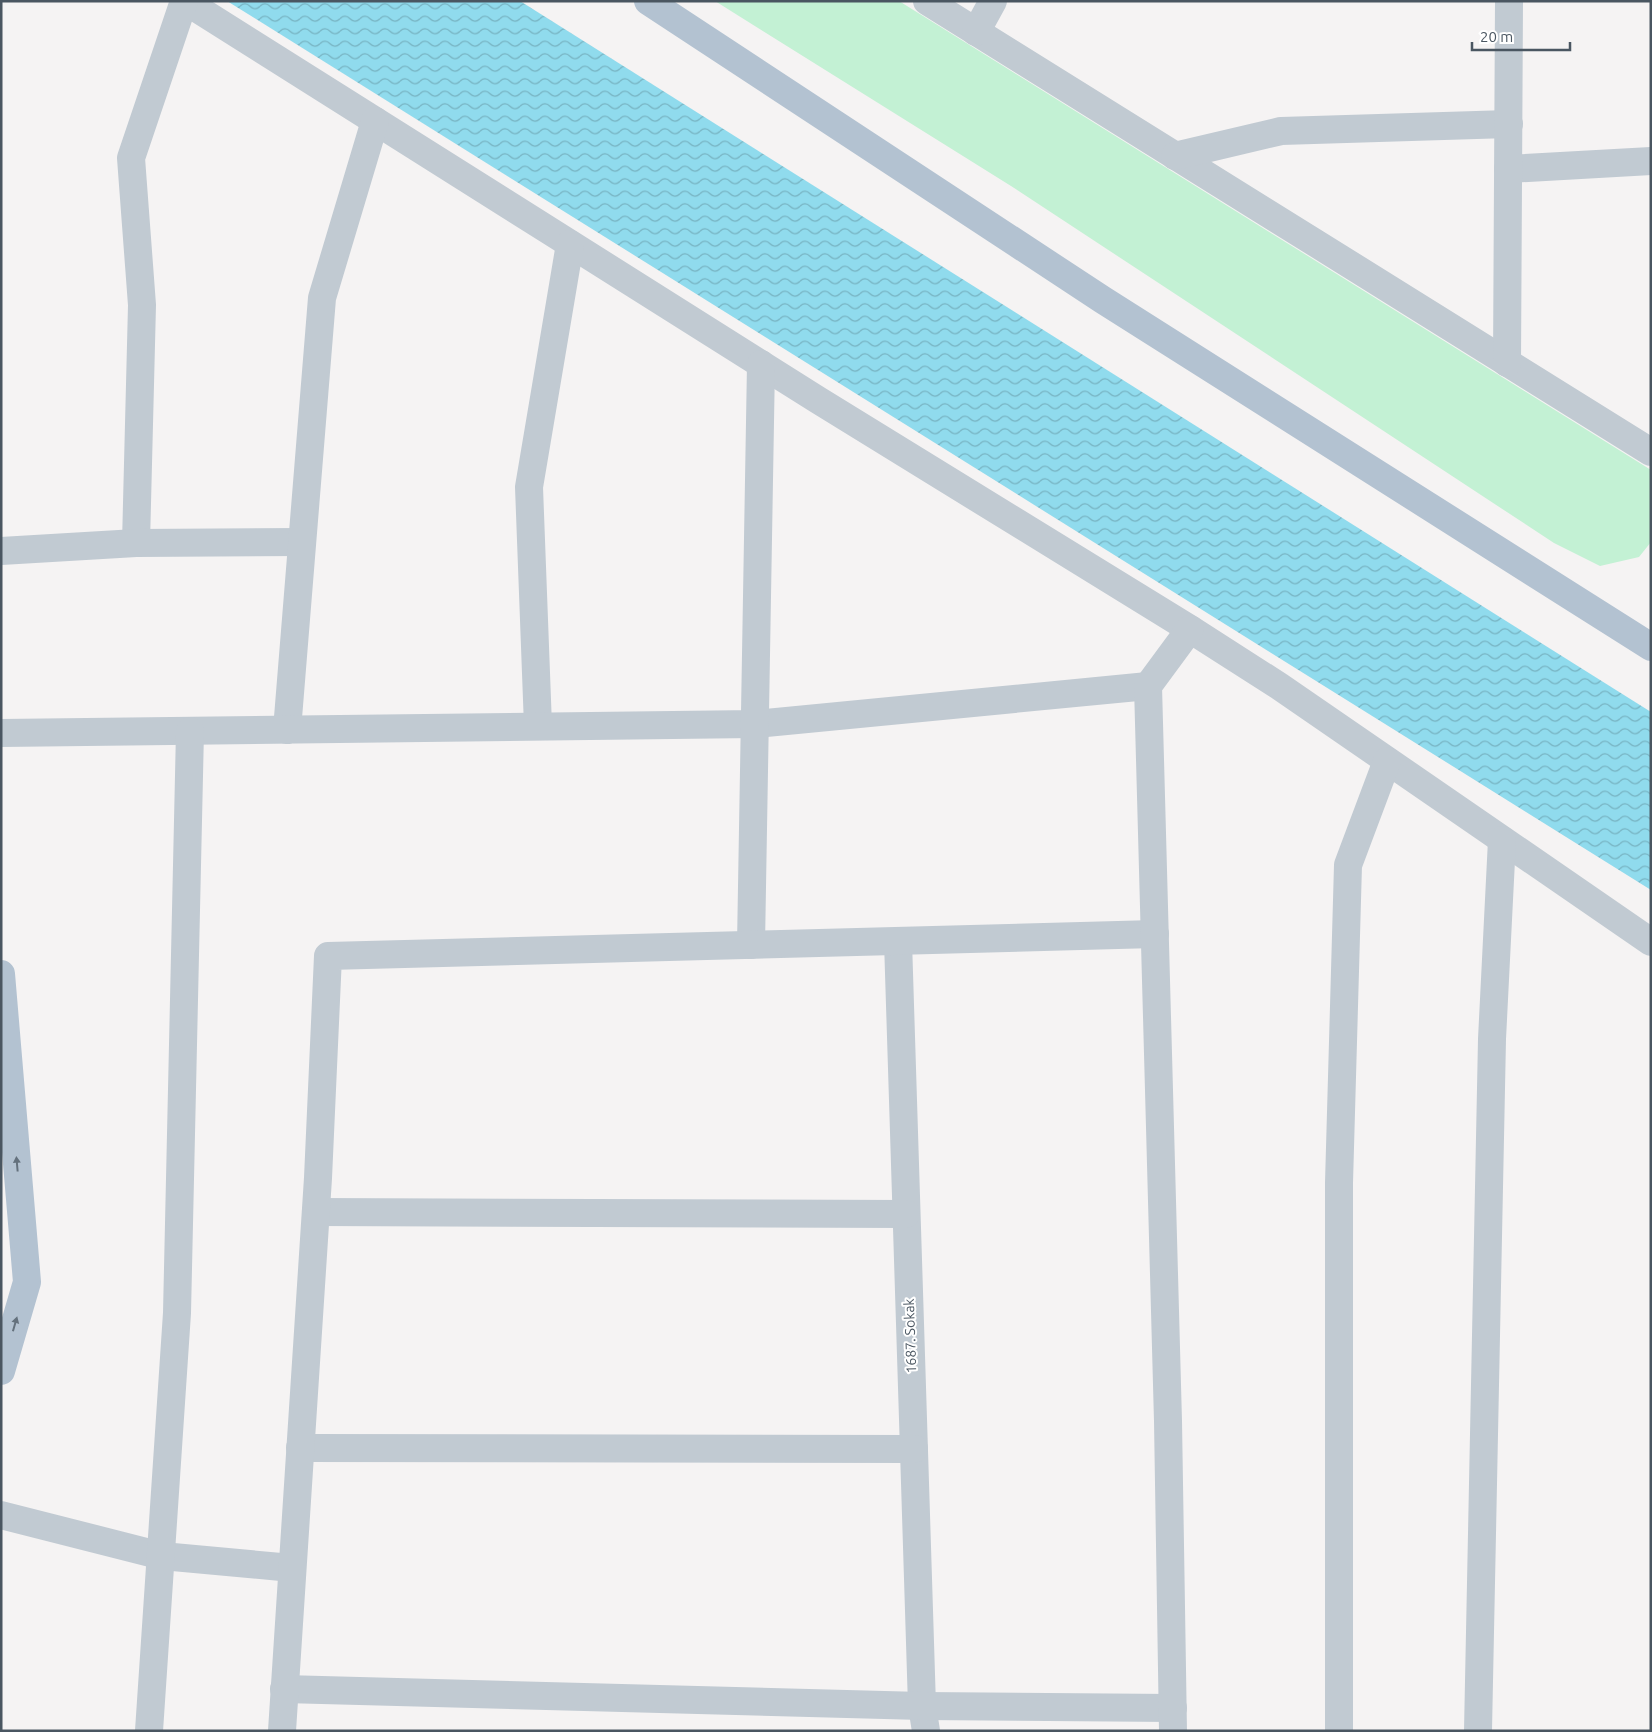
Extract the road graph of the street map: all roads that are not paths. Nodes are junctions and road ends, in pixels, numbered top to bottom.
1 (184, 1) edge
2 (648, 1) edge
3 (927, 1) edge
4 (993, 1) edge
5 (1509, 1) edge
6 (976, 32) junction
7 (375, 121) junction
8 (1508, 124) junction
9 (1175, 156) junction
10 (1651, 161) edge
11 (1508, 169) junction
12 (570, 244) junction
13 (1507, 362) junction
14 (762, 364) junction
15 (1651, 452) edge
16 (302, 542) junction
17 (136, 543) junction
18 (1, 551) edge
19 (1190, 629) junction
20 (1651, 647) edge
21 (1148, 686) junction
22 (755, 724) junction
23 (538, 726) junction
24 (287, 730) junction
25 (190, 731) junction
26 (1, 733) edge
27 (1388, 761) junction
28 (1502, 840) junction
29 (1154, 934) junction
30 (898, 940) junction
31 (1651, 942) edge
32 (751, 945) junction
33 (1, 974) edge
34 (316, 1212) junction
35 (906, 1214) junction
36 (1, 1371) edge
37 (300, 1448) junction
38 (914, 1449) junction
39 (1, 1515) edge
40 (162, 1556) junction
41 (292, 1568) junction
42 (284, 1689) junction
43 (924, 1718) edge
44 (1173, 1719) edge
45 (149, 1731) edge
46 (282, 1731) edge
47 (1339, 1731) edge
48 (1478, 1731) edge

1 - 7 street
1 - 17 street
2 - 20 main road
3 - 6 street
4 - 6 street
5 - 8 street
6 - 9 street
7 - 12 street
7 - 16 street
8 - 9 street
8 - 11 street
9 - 13 street
10 - 11 street
11 - 13 street
12 - 14 street
12 - 23 street
13 - 15 street
14 - 19 street
14 - 22 street
16 - 17 street
16 - 24 street
17 - 18 street
19 - 21 street
19 - 27 street
21 - 22 street
21 - 29 street
22 - 23 street
22 - 32 street
23 - 24 street
24 - 25 street
25 - 26 street
25 - 40 street
27 - 28 street
27 - 47 street
28 - 31 street
28 - 48 street
29 - 30 street
29 - 44 street
30 - 32 street
30 - 35 street, 1687. Sokak
32 - 34 street
36 -> 33 main road
34 - 35 street
34 - 37 street
35 - 38 street, 1687. Sokak
37 - 38 street
37 - 41 street
38 - 43 street, 1687. Sokak
39 - 40 street
40 - 41 street
40 - 45 street
41 - 42 street
42 - 43 street
42 - 46 street
43 - 44 street

